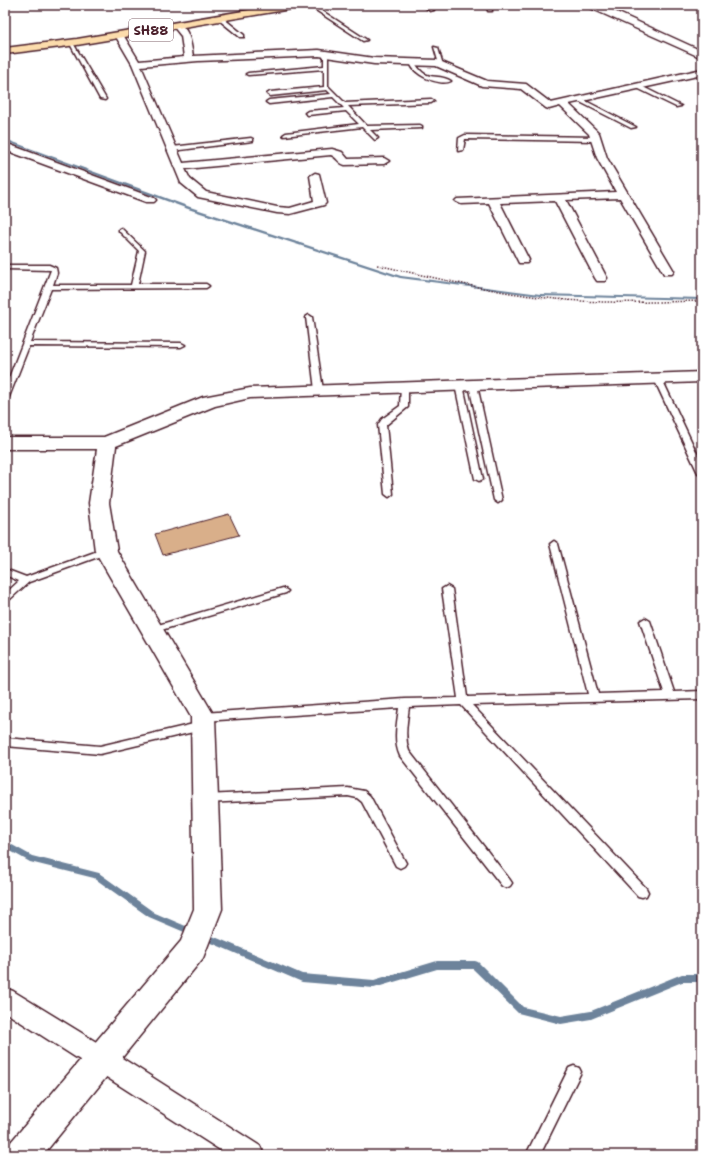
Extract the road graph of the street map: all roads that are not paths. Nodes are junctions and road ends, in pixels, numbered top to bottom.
1 (297, 5) edge
2 (310, 5) edge
3 (425, 5) edge
4 (618, 5) edge
5 (268, 7) edge
6 (596, 7) edge
7 (432, 10) dead end
8 (220, 19) junction
9 (177, 26) junction
10 (119, 35) junction
11 (242, 36) dead end
12 (364, 40) dead end
13 (71, 43) junction
14 (436, 48) dead end
15 (5, 51) edge
16 (326, 54) junction
17 (702, 55) edge
18 (189, 58) junction
19 (412, 62) junction
20 (136, 64) junction
21 (441, 64) junction
22 (326, 67) junction
23 (702, 72) edge
24 (248, 74) dead end
25 (449, 81) dead end
26 (639, 87) junction
27 (328, 88) junction
28 (270, 94) dead end
29 (335, 95) junction
30 (102, 99) dead end
31 (580, 100) junction
32 (431, 101) dead end
33 (269, 102) dead end
34 (563, 104) junction
35 (345, 106) junction
36 (678, 106) dead end
37 (306, 111) dead end
38 (365, 127) junction
39 (420, 127) dead end
40 (633, 127) dead end
41 (286, 135) dead end
42 (375, 138) dead end
43 (596, 139) junction
44 (251, 140) dead end
45 (5, 146) edge
46 (172, 149) junction
47 (460, 150) dead end
48 (384, 161) dead end
49 (179, 166) junction
50 (315, 176) dead end
51 (624, 195) junction
52 (559, 197) junction
53 (150, 200) dead end
54 (493, 200) junction
55 (461, 201) dead end
56 (121, 230) dead end
57 (523, 260) dead end
58 (5, 267) edge
59 (668, 270) dead end
60 (601, 278) dead end
61 (134, 286) junction
62 (206, 286) dead end
63 (49, 287) junction
64 (310, 317) dead end
65 (26, 344) junction
66 (182, 345) dead end
67 (702, 377) edge
68 (658, 379) junction
69 (466, 385) junction
70 (404, 387) junction
71 (319, 390) junction
72 (5, 397) edge
73 (5, 443) edge
74 (107, 443) junction
75 (702, 473) edge
76 (479, 479) dead end
77 (389, 494) dead end
78 (498, 500) dead end
79 (554, 544) dead end
80 (106, 551) junction
81 (5, 572) edge
82 (26, 580) junction
83 (447, 589) dead end
84 (283, 591) dead end
85 (5, 599) edge
86 (645, 621) dead end
87 (151, 630) junction
88 (702, 695) edge
89 (670, 696) junction
90 (594, 698) junction
91 (463, 701) junction
92 (405, 703) junction
93 (203, 721) junction
94 (5, 742) edge
95 (205, 799) junction
96 (400, 863) dead end
97 (506, 883) dead end
98 (642, 892) dead end
99 (5, 999) edge
100 (102, 1059) junction
101 (574, 1072) dead end
102 (22, 1155) edge
103 (251, 1155) edge
104 (533, 1155) edge

1 - 5 main road, SH88
2 - 12 lane
3 - 7 lane
4 - 6 lane
5 - 8 main road, SH88
6 - 17 street
8 - 9 main road, SH88
8 - 11 lane
9 - 10 main road, SH88
9 - 18 street
10 - 13 main road, SH88
10 - 20 street
13 - 15 main road, SH88
13 - 30 lane
14 - 21 lane
16 - 18 street
16 - 19 street
16 - 22 lane
18 - 20 street
19 - 21 street
19 - 25 lane
20 - 46 street
21 - 34 street
22 - 24 lane
22 - 27 lane
23 - 26 street
26 - 31 street
26 - 36 lane
27 - 28 lane
27 - 29 lane
29 - 33 lane
29 - 35 lane
31 - 34 street
31 - 40 lane
32 - 35 lane
34 - 43 street
35 - 37 lane
35 - 38 lane
38 - 39 lane
38 - 41 lane
38 - 42 lane
43 - 47 lane
43 - 51 street
44 - 46 lane
45 - 53 street
46 - 49 street
48 - 49 street
49 - 50 street
51 - 52 street
51 - 59 street
52 - 54 street
52 - 60 street
54 - 55 street
54 - 57 street
56 - 61 lane
58 - 63 lane
61 - 62 lane
61 - 63 lane
63 - 65 lane
64 - 71 lane
65 - 66 lane
65 - 72 lane
67 - 68 street
68 - 69 street
68 - 75 lane
69 - 70 street
69 - 76 lane
69 - 78 lane
70 - 71 street
70 - 77 lane
71 - 74 street
73 - 74 street
74 - 80 street
79 - 90 lane
80 - 82 lane
80 - 87 street
81 - 82 lane
82 - 85 lane
83 - 91 lane
84 - 87 lane
86 - 89 lane
87 - 93 street
88 - 89 lane
89 - 90 lane
90 - 91 lane
91 - 92 lane
91 - 98 lane
92 - 93 lane
92 - 97 lane
93 - 94 lane
93 - 95 street
95 - 96 lane
95 - 100 street
99 - 100 street
100 - 102 street
100 - 103 street
101 - 104 lane

